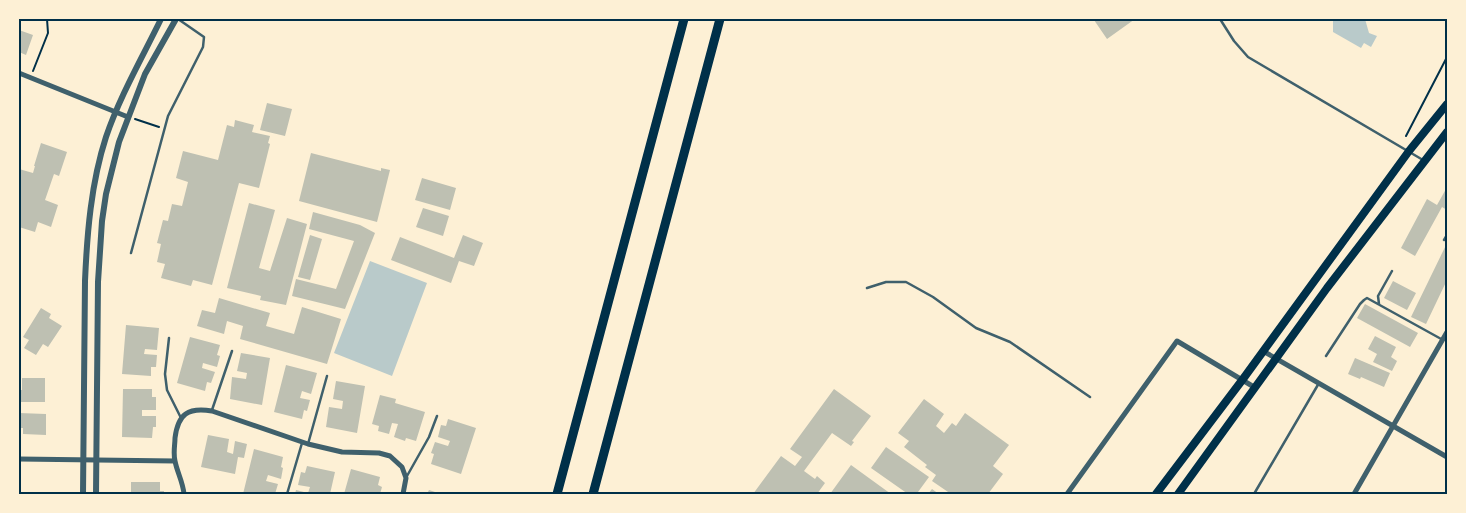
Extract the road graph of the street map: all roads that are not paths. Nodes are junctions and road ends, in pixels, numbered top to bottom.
1 (161, 19) edge
2 (177, 19) edge
3 (684, 19) edge
4 (720, 19) edge
5 (1220, 19) edge
6 (19, 73) edge
7 (1447, 104) edge
8 (116, 112) junction
9 (128, 117) junction
10 (1447, 132) edge
11 (1409, 151) junction
12 (1424, 161) junction
13 (1447, 235) edge
14 (1444, 240) dead end
15 (131, 253) dead end
16 (1392, 271) dead end
17 (867, 288) dead end
18 (1379, 304) junction
19 (1447, 332) edge
20 (169, 338) dead end
21 (1443, 340) junction
22 (232, 351) dead end
23 (1263, 351) junction
24 (1326, 356) dead end
25 (1276, 359) junction
26 (327, 376) dead end
27 (1243, 379) junction
28 (1319, 383) junction
29 (1254, 387) junction
30 (1090, 396) dead end
31 (212, 412) junction
32 (437, 416) dead end
33 (181, 418) junction
34 (1393, 426) junction
35 (305, 443) junction
36 (1447, 457) edge
37 (19, 459) edge
38 (83, 460) junction
39 (96, 460) junction
40 (174, 461) junction
41 (406, 478) junction
42 (83, 494) edge
43 (96, 494) edge
44 (184, 494) edge
45 (287, 494) edge
46 (403, 494) edge
47 (557, 494) edge
48 (593, 494) edge
49 (1067, 494) edge
50 (1156, 494) edge
51 (1178, 494) edge
52 (1254, 494) edge
53 (1354, 494) edge

1 - 8 street
2 - 9 street
2 - 15 lane
3 - 47 highway
4 - 48 highway
5 - 11 lane
6 - 8 street
7 - 11 main road
8 - 9 street
8 - 38 street
9 - 39 street
10 - 12 main road
11 - 12 lane
11 - 23 main road
12 - 25 main road
13 - 14 lane
16 - 18 lane
17 - 30 lane
18 - 21 lane
18 - 24 lane
19 - 21 street
20 - 33 lane
21 - 34 street
22 - 31 lane
23 - 25 street
23 - 27 main road
25 - 28 street
25 - 29 main road
26 - 35 lane
27 - 29 street
27 - 49 street
27 - 50 main road
28 - 34 street
28 - 52 lane
29 - 51 main road
31 - 33 street
31 - 35 street
32 - 41 lane
33 - 40 street
34 - 36 street
34 - 53 street
35 - 41 street
35 - 45 lane
37 - 38 street
38 - 39 street
38 - 42 street
39 - 40 street
39 - 43 street
40 - 44 street
41 - 46 street

